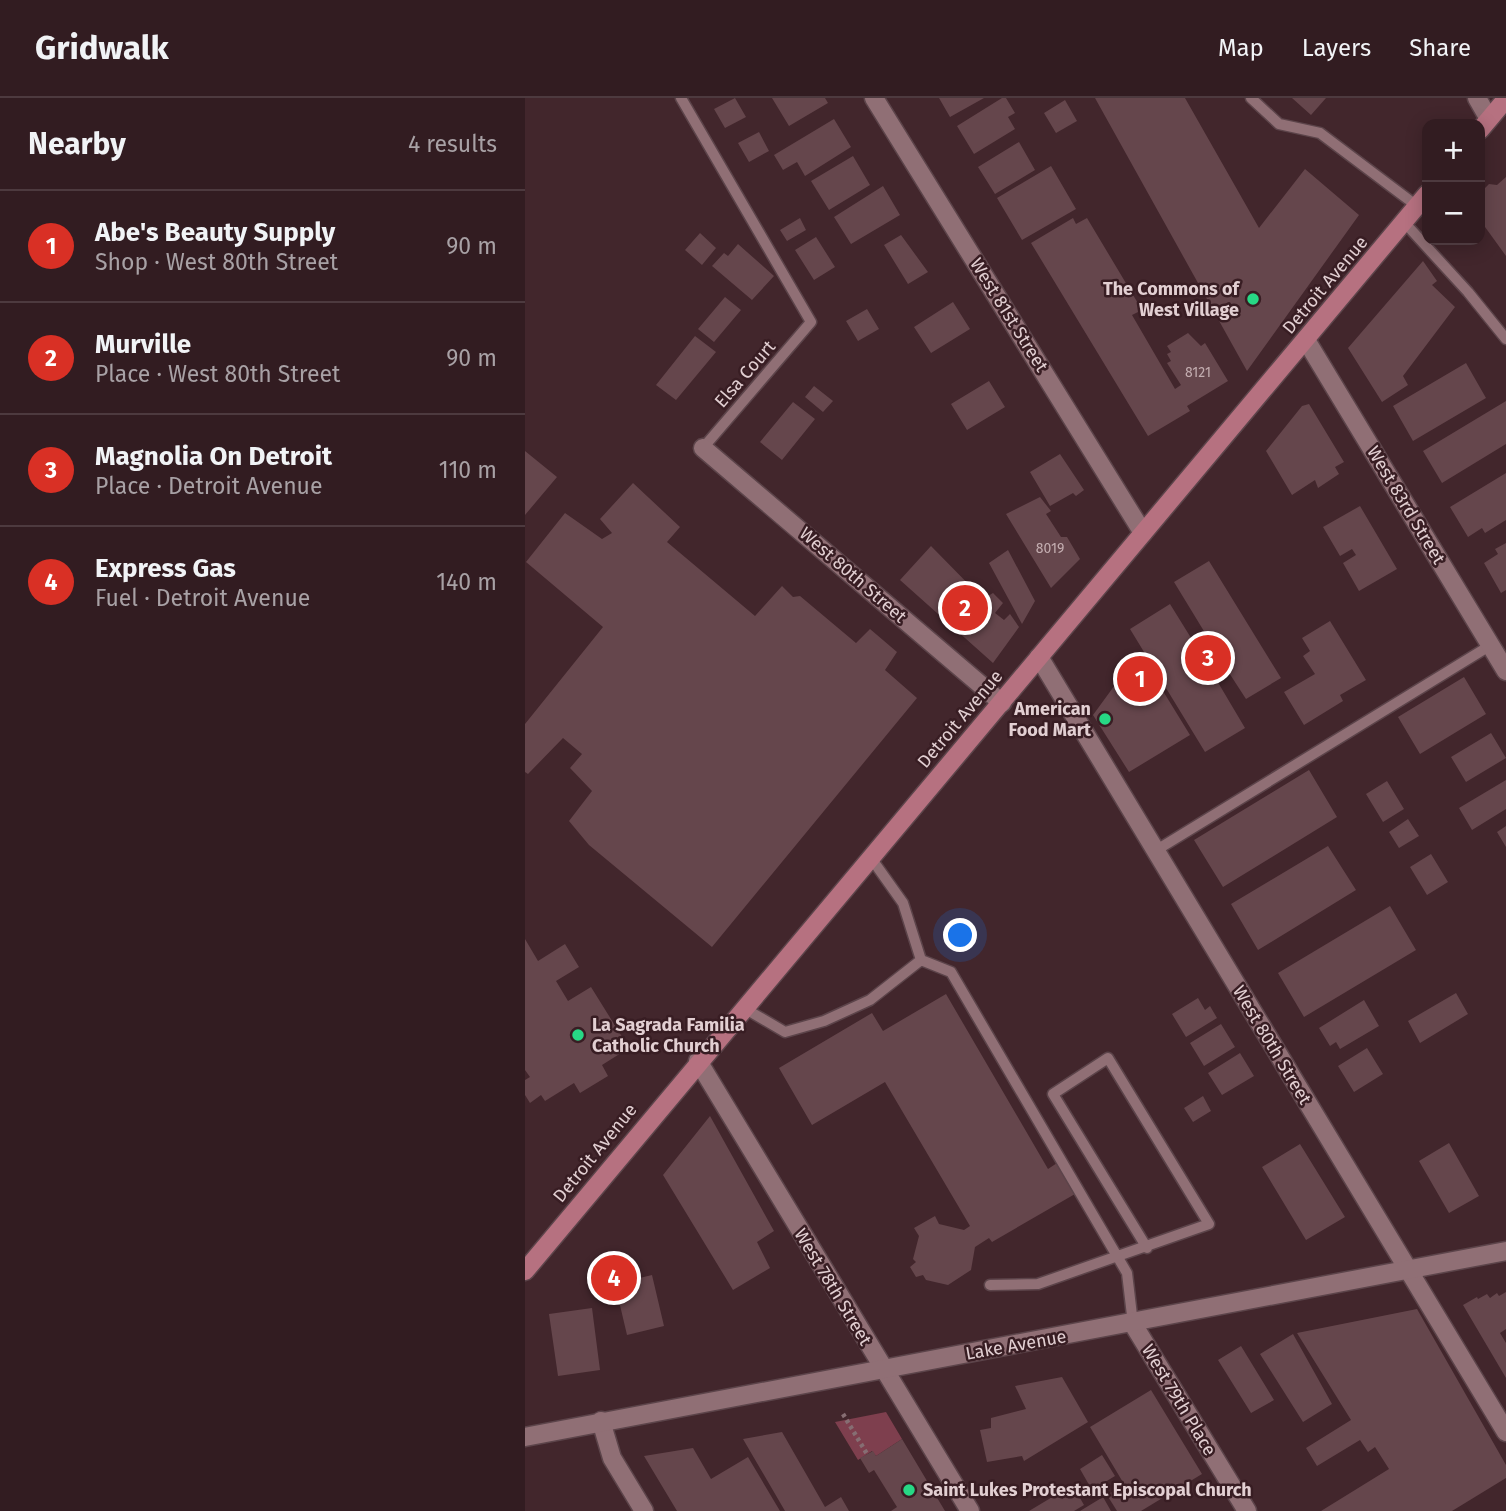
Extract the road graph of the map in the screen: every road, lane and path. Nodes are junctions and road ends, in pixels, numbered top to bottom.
1 (681, 98) edge
2 (874, 98) edge
3 (1251, 98) edge
4 (1477, 98) edge
5 (1497, 112) edge
6 (1422, 200) edge
7 (1404, 222) junction
8 (1506, 339) edge
9 (1306, 340) junction
10 (703, 448) joint
11 (1143, 533) junction
12 (1490, 645) junction
13 (1039, 657) junction
14 (1506, 671) edge
15 (1002, 703) junction
16 (1155, 850) junction
17 (871, 858) junction
18 (921, 960) junction
19 (744, 1008) junction
20 (698, 1062) junction
21 (1147, 1248) junction
22 (1506, 1251) edge
23 (1117, 1256) junction
24 (1407, 1269) junction
25 (525, 1271) edge
26 (990, 1285) dead end
27 (1133, 1324) junction
28 (882, 1368) junction
29 (843, 1414) dead end
30 (601, 1422) junction
31 (1506, 1432) edge
32 (525, 1437) edge
33 (867, 1454) dead end
34 (644, 1511) edge
35 (970, 1511) edge
36 (1247, 1511) edge

1 - 10 lane, Elsa Court
2 - 11 street, West 81st Street
3 - 6 lane
4 - 5 street
6 - 7 main road, Detroit Avenue
7 - 8 lane
7 - 9 main road, Detroit Avenue
9 - 11 main road, Detroit Avenue
9 - 12 street, West 83rd Street
10 - 15 street, West 80th Street
11 - 13 main road, Detroit Avenue
12 - 14 street, West 83rd Street
12 - 16 lane
13 - 15 main road, Detroit Avenue
13 - 16 street, West 80th Street
15 - 17 main road, Detroit Avenue
16 - 24 street, West 80th Street
17 - 18 lane
17 - 19 main road, Detroit Avenue
18 - 19 lane
18 - 23 lane
19 - 20 main road, Detroit Avenue
20 - 25 main road, Detroit Avenue
20 - 28 street, West 78th Street
21 - 21 lane
21 - 23 lane
22 - 24 street, Lake Avenue
23 - 26 lane
23 - 27 lane
24 - 27 street, Lake Avenue
24 - 31 street, West 80th Street
27 - 28 street, Lake Avenue
27 - 36 street, West 79th Place
28 - 30 street, Lake Avenue
28 - 35 street, West 78th Street
29 - 33 path
30 - 32 street, Lake Avenue
30 - 34 street

